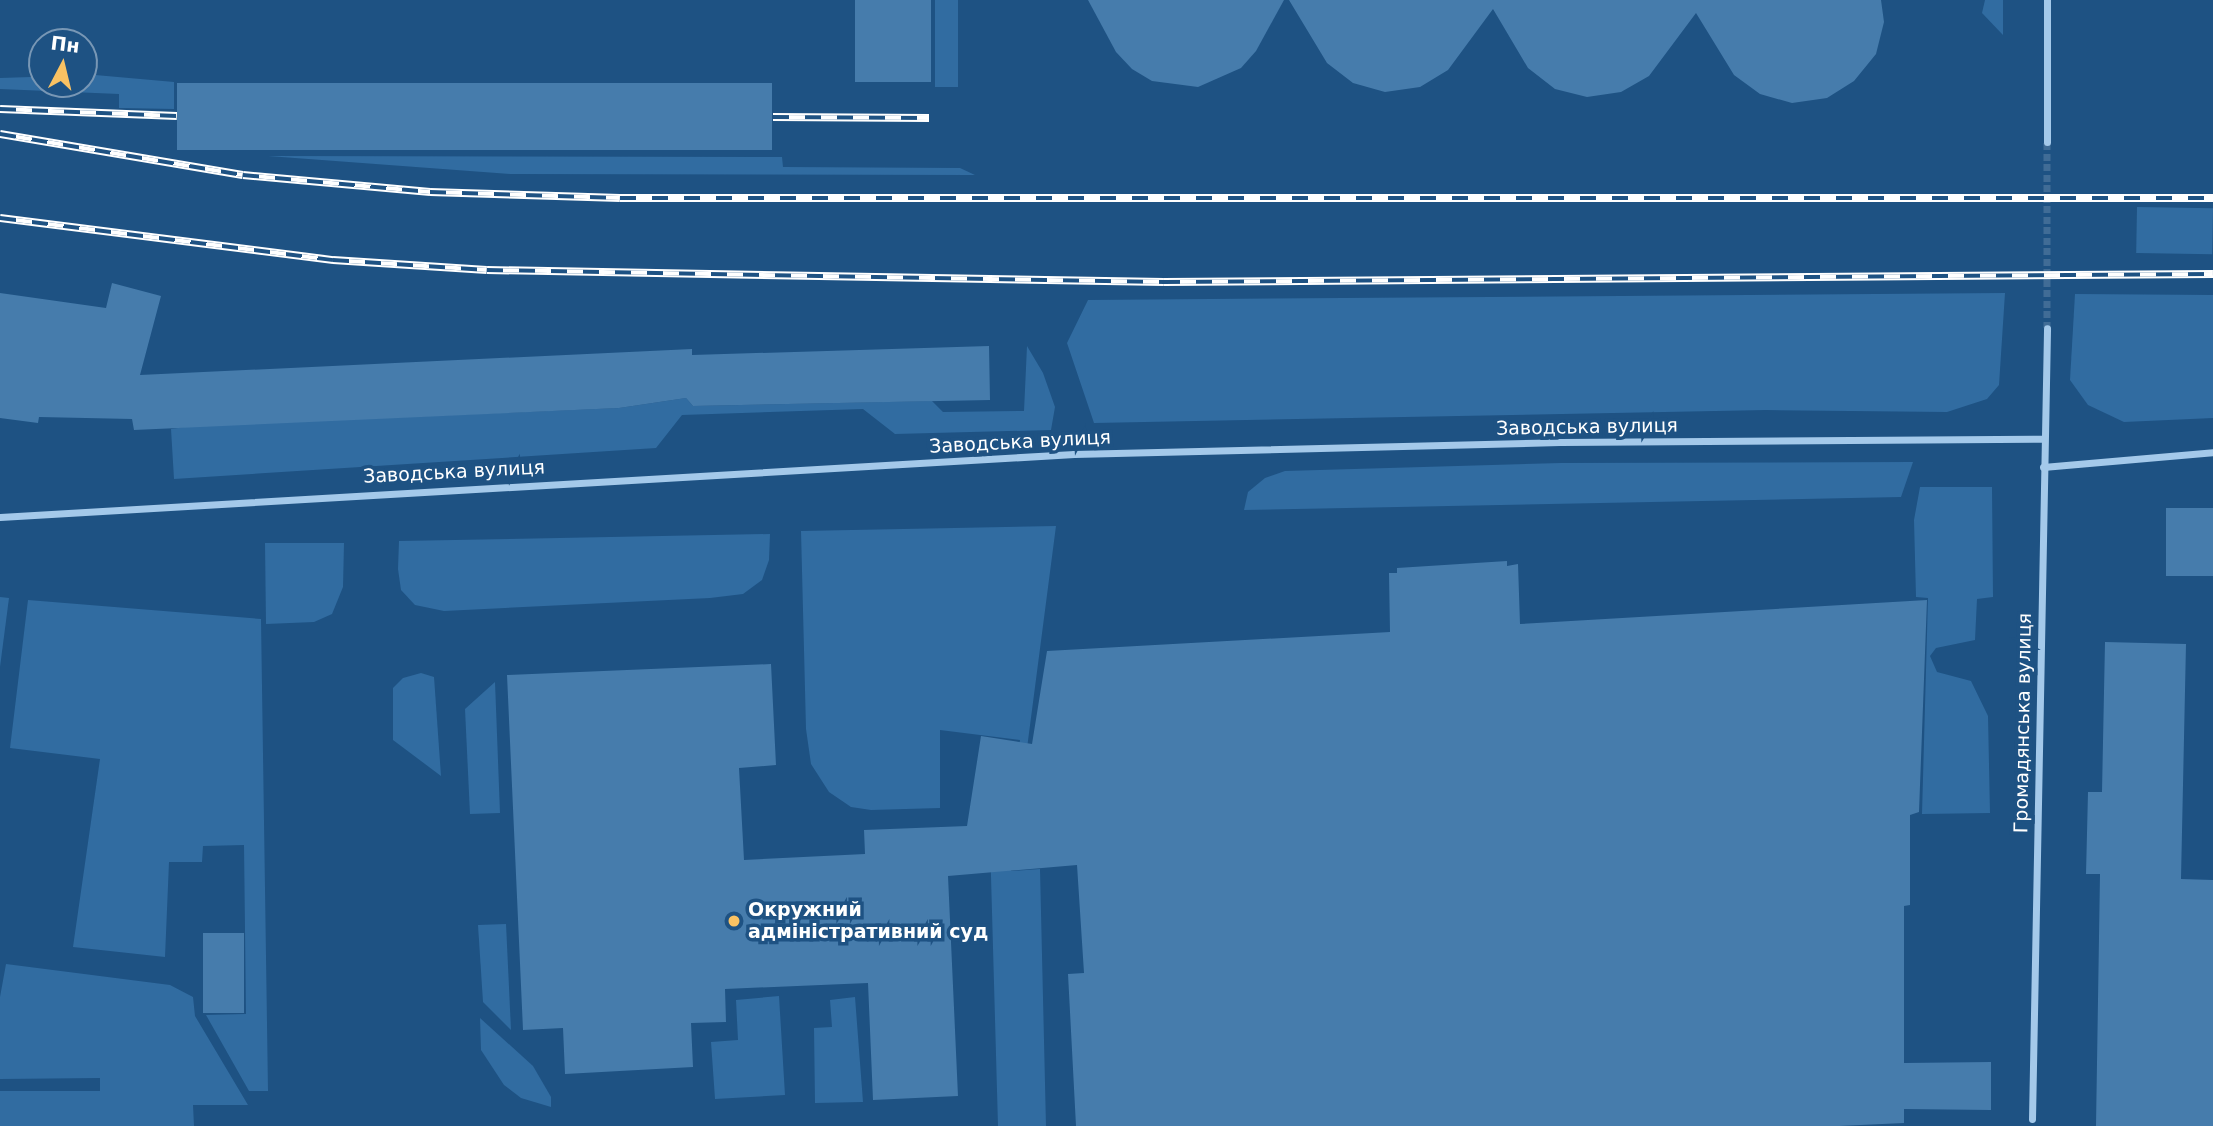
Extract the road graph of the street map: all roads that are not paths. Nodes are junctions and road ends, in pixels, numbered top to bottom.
1 (2048, 0) edge
2 (2047, 142) tunnel mouth
3 (2046, 328) tunnel mouth
4 (2043, 439) junction
5 (2213, 452) edge
6 (2043, 467) junction
7 (0, 517) edge
8 (2032, 1119) dead end

1 - 2 street
3 - 4 street, Громадянська вулиця
4 - 6 street, Громадянська вулиця
4 - 7 street, Заводська вулиця
5 - 6 street
6 - 8 street, Громадянська вулиця

